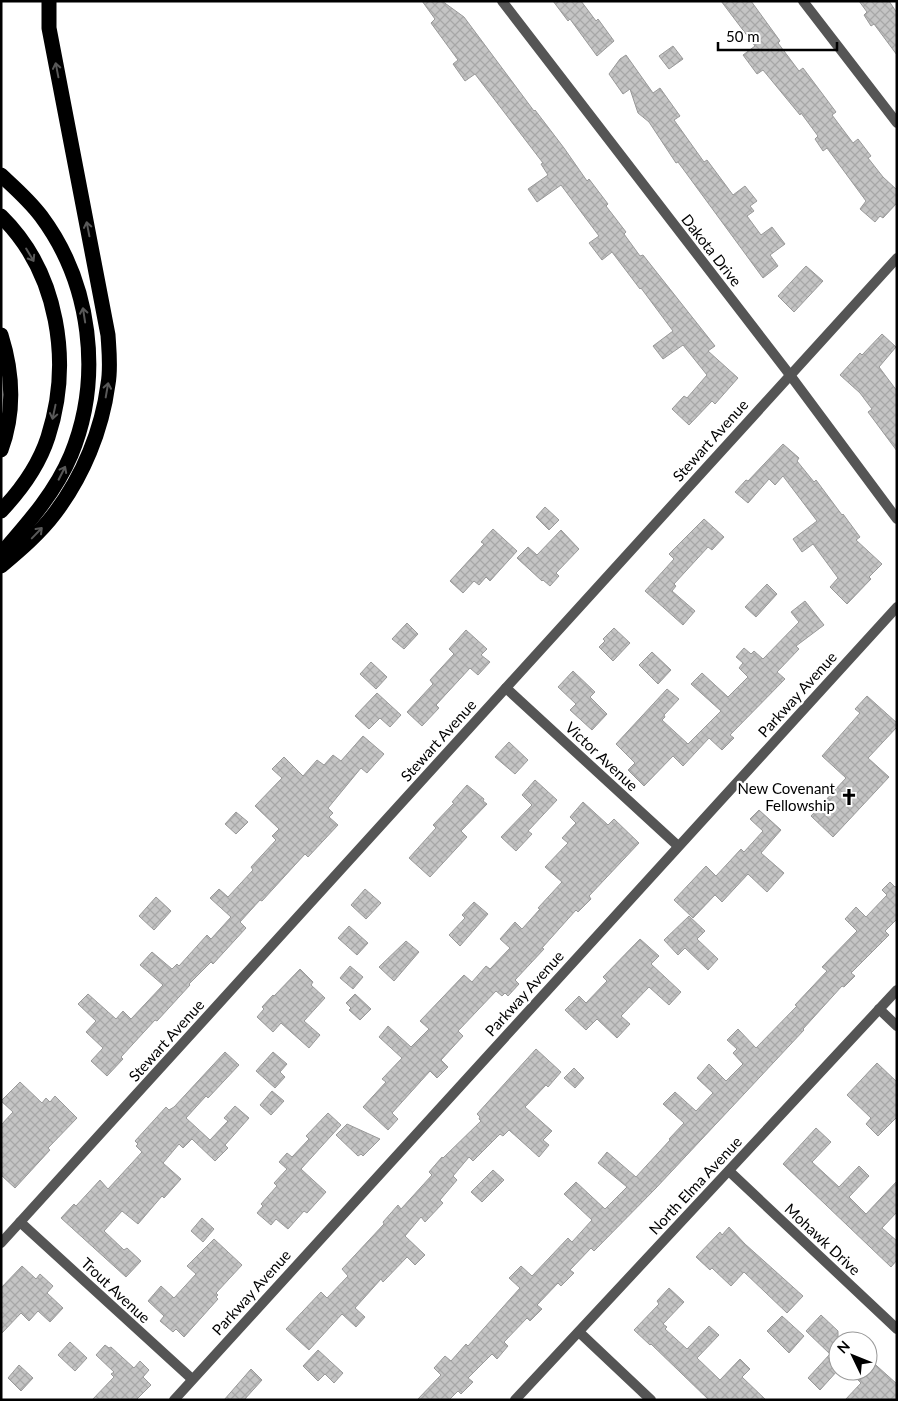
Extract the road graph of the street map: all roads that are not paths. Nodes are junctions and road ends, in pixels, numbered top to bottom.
1 (49, 1) edge
2 (502, 1) edge
3 (803, 1) edge
4 (897, 123) edge
5 (6, 179) edge
6 (1, 216) edge
7 (897, 258) edge
8 (1, 335) edge
9 (790, 375) junction
10 (1, 450) edge
11 (1, 511) edge
12 (897, 519) edge
13 (1, 554) edge
14 (1, 566) edge
15 (897, 607) edge
16 (506, 688) junction
17 (678, 846) junction
18 (897, 990) edge
19 (879, 1009) junction
20 (897, 1026) edge
21 (729, 1171) junction
22 (20, 1222) junction
23 (1, 1243) edge
24 (897, 1329) edge
25 (579, 1332) junction
26 (192, 1379) junction
27 (174, 1400) edge
28 (515, 1400) edge
29 (651, 1400) edge

14 -> 1 highway
2 - 9 street, Dakota Drive
3 - 4 street
13 -> 5 highway
6 -> 11 highway
7 - 9 street, Stewart Avenue
8 - 10 highway
9 - 12 street, Dakota Drive
9 - 16 street, Stewart Avenue
15 - 17 street, Parkway Avenue
16 - 17 street, Victor Avenue
16 - 22 street, Stewart Avenue
17 - 26 street, Parkway Avenue
18 - 19 street, North Elma Avenue
19 - 20 street
19 - 21 street, North Elma Avenue
21 - 24 street, Mohawk Drive
21 - 25 street, North Elma Avenue
22 - 23 street, Stewart Avenue
22 - 26 street, Trout Avenue
25 - 28 street, North Elma Avenue
25 - 29 street
26 - 27 street, Parkway Avenue

